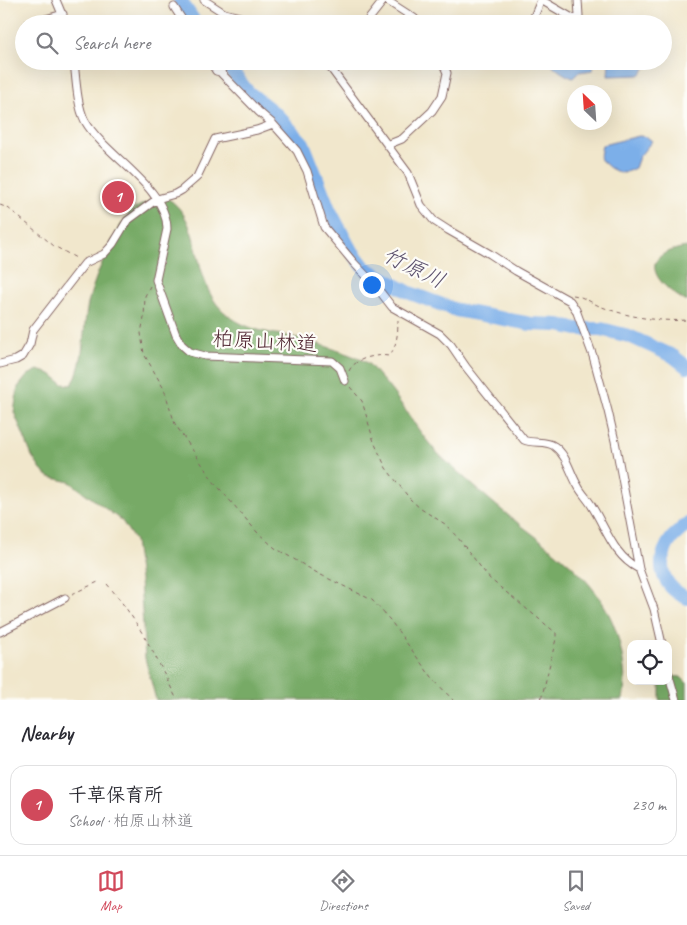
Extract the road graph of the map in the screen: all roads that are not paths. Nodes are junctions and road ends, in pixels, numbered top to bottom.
1 (56, 0) edge
2 (204, 0) edge
3 (385, 0) edge
4 (541, 0) edge
5 (578, 0) edge
6 (174, 7) dead end
7 (224, 13) joint
8 (62, 14) joint
9 (59, 15) edge
10 (179, 15) edge
11 (232, 15) edge
12 (372, 15) edge
13 (409, 15) edge
14 (534, 15) edge
15 (567, 15) edge
16 (580, 15) edge
17 (75, 70) edge
18 (215, 70) edge
19 (332, 70) edge
20 (446, 70) edge
21 (220, 71) joint
22 (273, 124) junction
23 (388, 145) junction
24 (157, 199) junction
25 (0, 364) edge
26 (345, 380) road end
27 (639, 569) junction
28 (65, 598) road end
29 (0, 632) edge
30 (661, 640) edge
31 (672, 685) edge
32 (676, 700) edge

1 - 8 street
2 - 7 street
3 - 12 street
3 - 13 street
4 - 14 street
4 - 15 street
5 - 16 street
6 - 10 street
7 - 11 street
8 - 9 street
17 - 24 street
18 - 21 street
19 - 23 street
20 - 23 street
21 - 22 street
22 - 24 street
22 - 27 street
23 - 27 street
24 - 25 street
24 - 26 street, 柏原山林道
27 - 30 street
28 - 29 street
31 - 32 street

